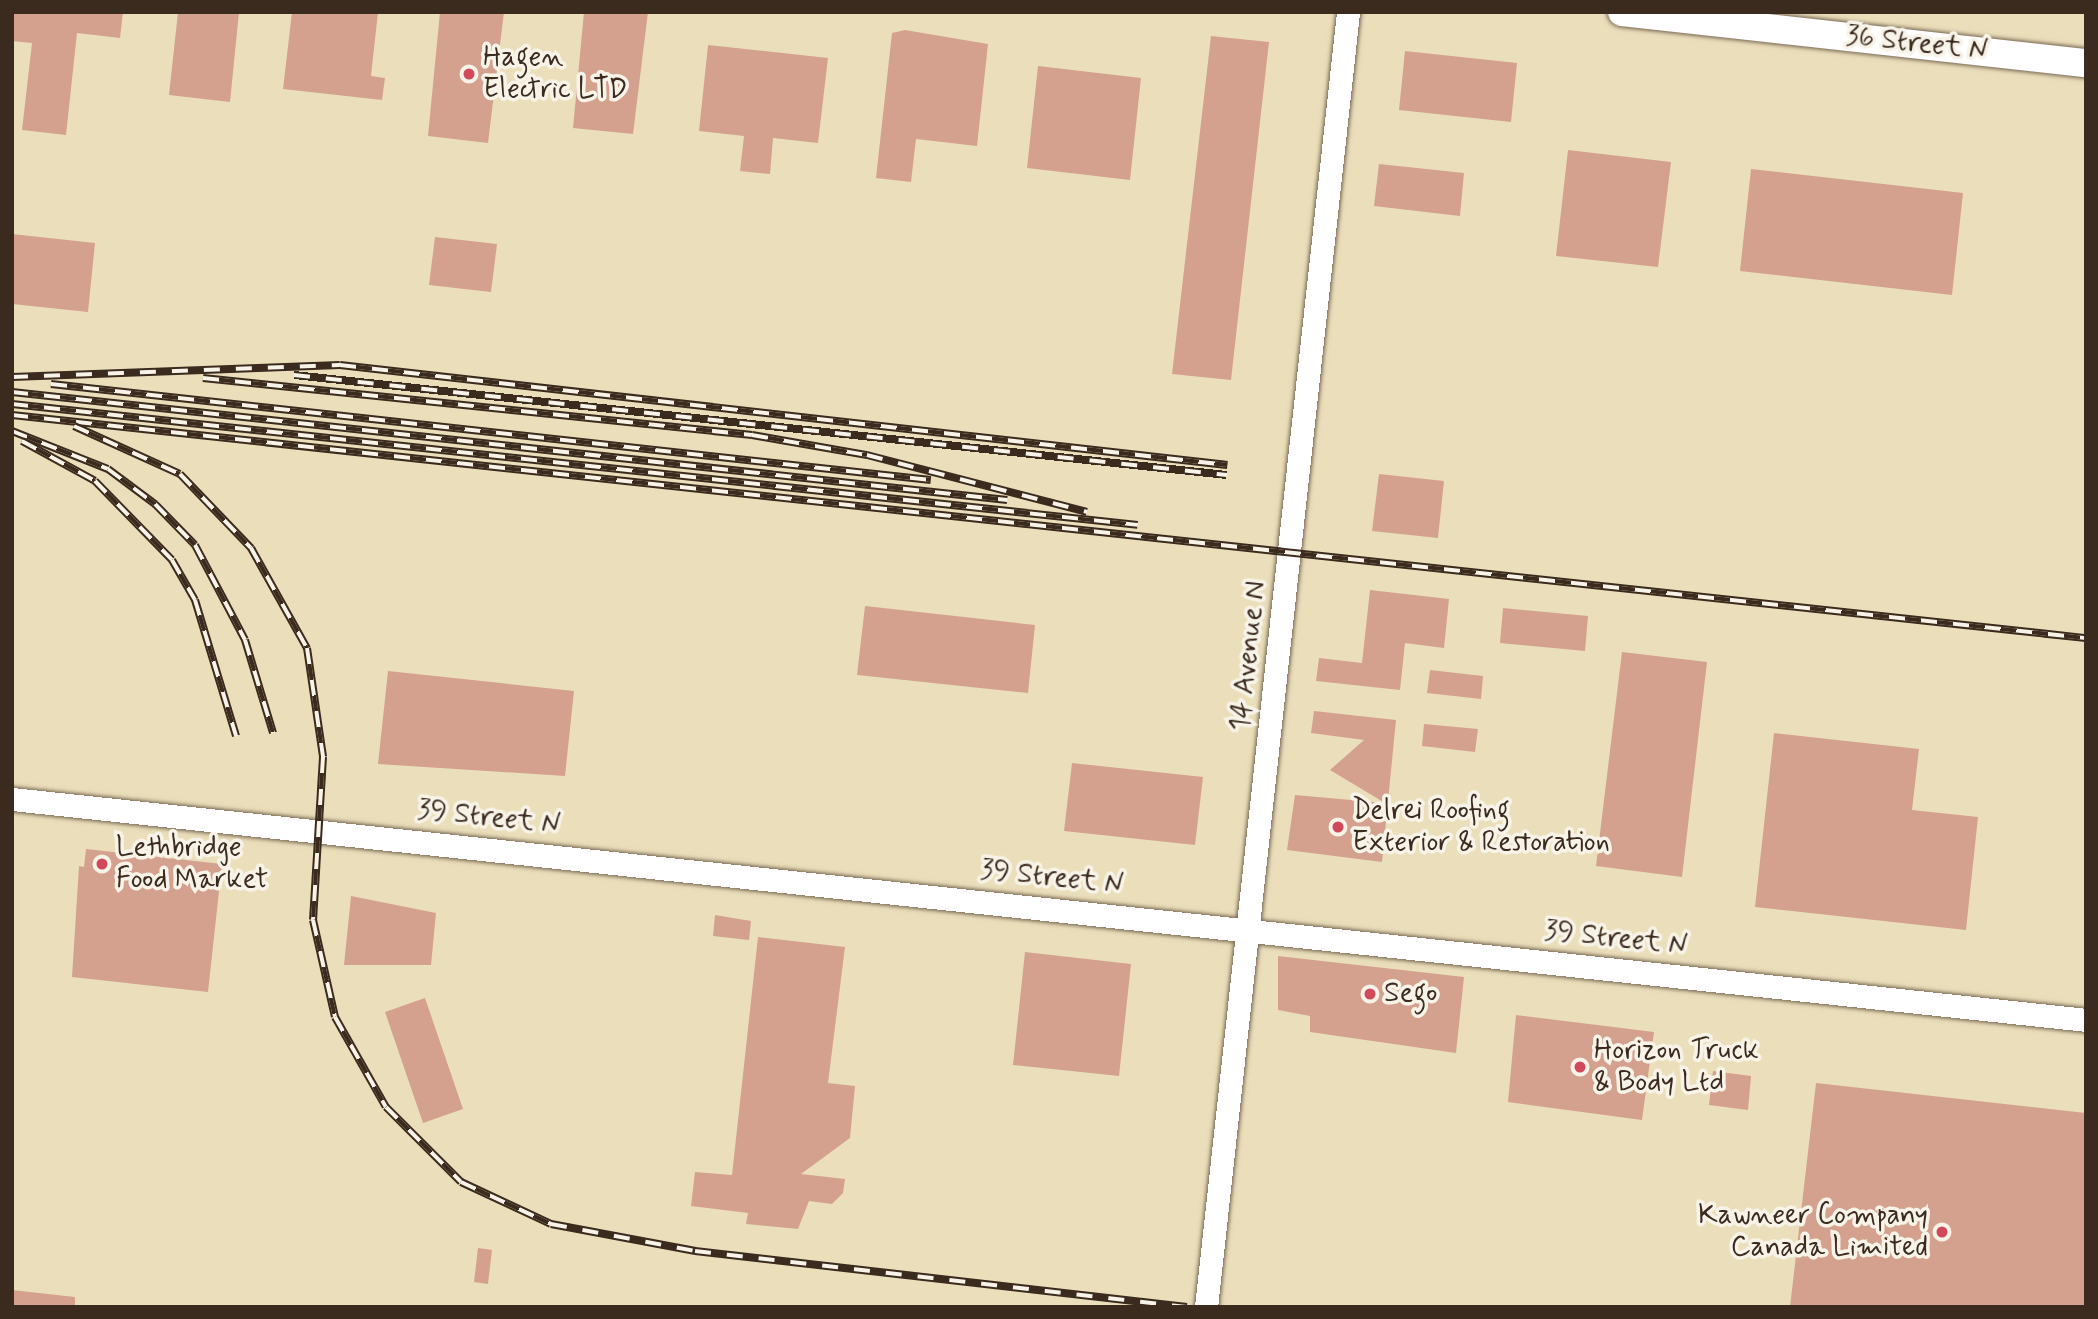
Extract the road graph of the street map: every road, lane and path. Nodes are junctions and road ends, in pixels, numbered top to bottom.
1 (1348, 12) edge
2 (1622, 12) edge
3 (2086, 63) edge
4 (12, 800) edge
5 (1249, 928) junction
6 (2086, 1020) edge
7 (1206, 1307) edge

1 - 5 street, 14 Avenue N
2 - 3 street, 36 Street N
4 - 5 street, 39 Street N
5 - 6 street, 39 Street N
5 - 7 street, 14 Avenue N

